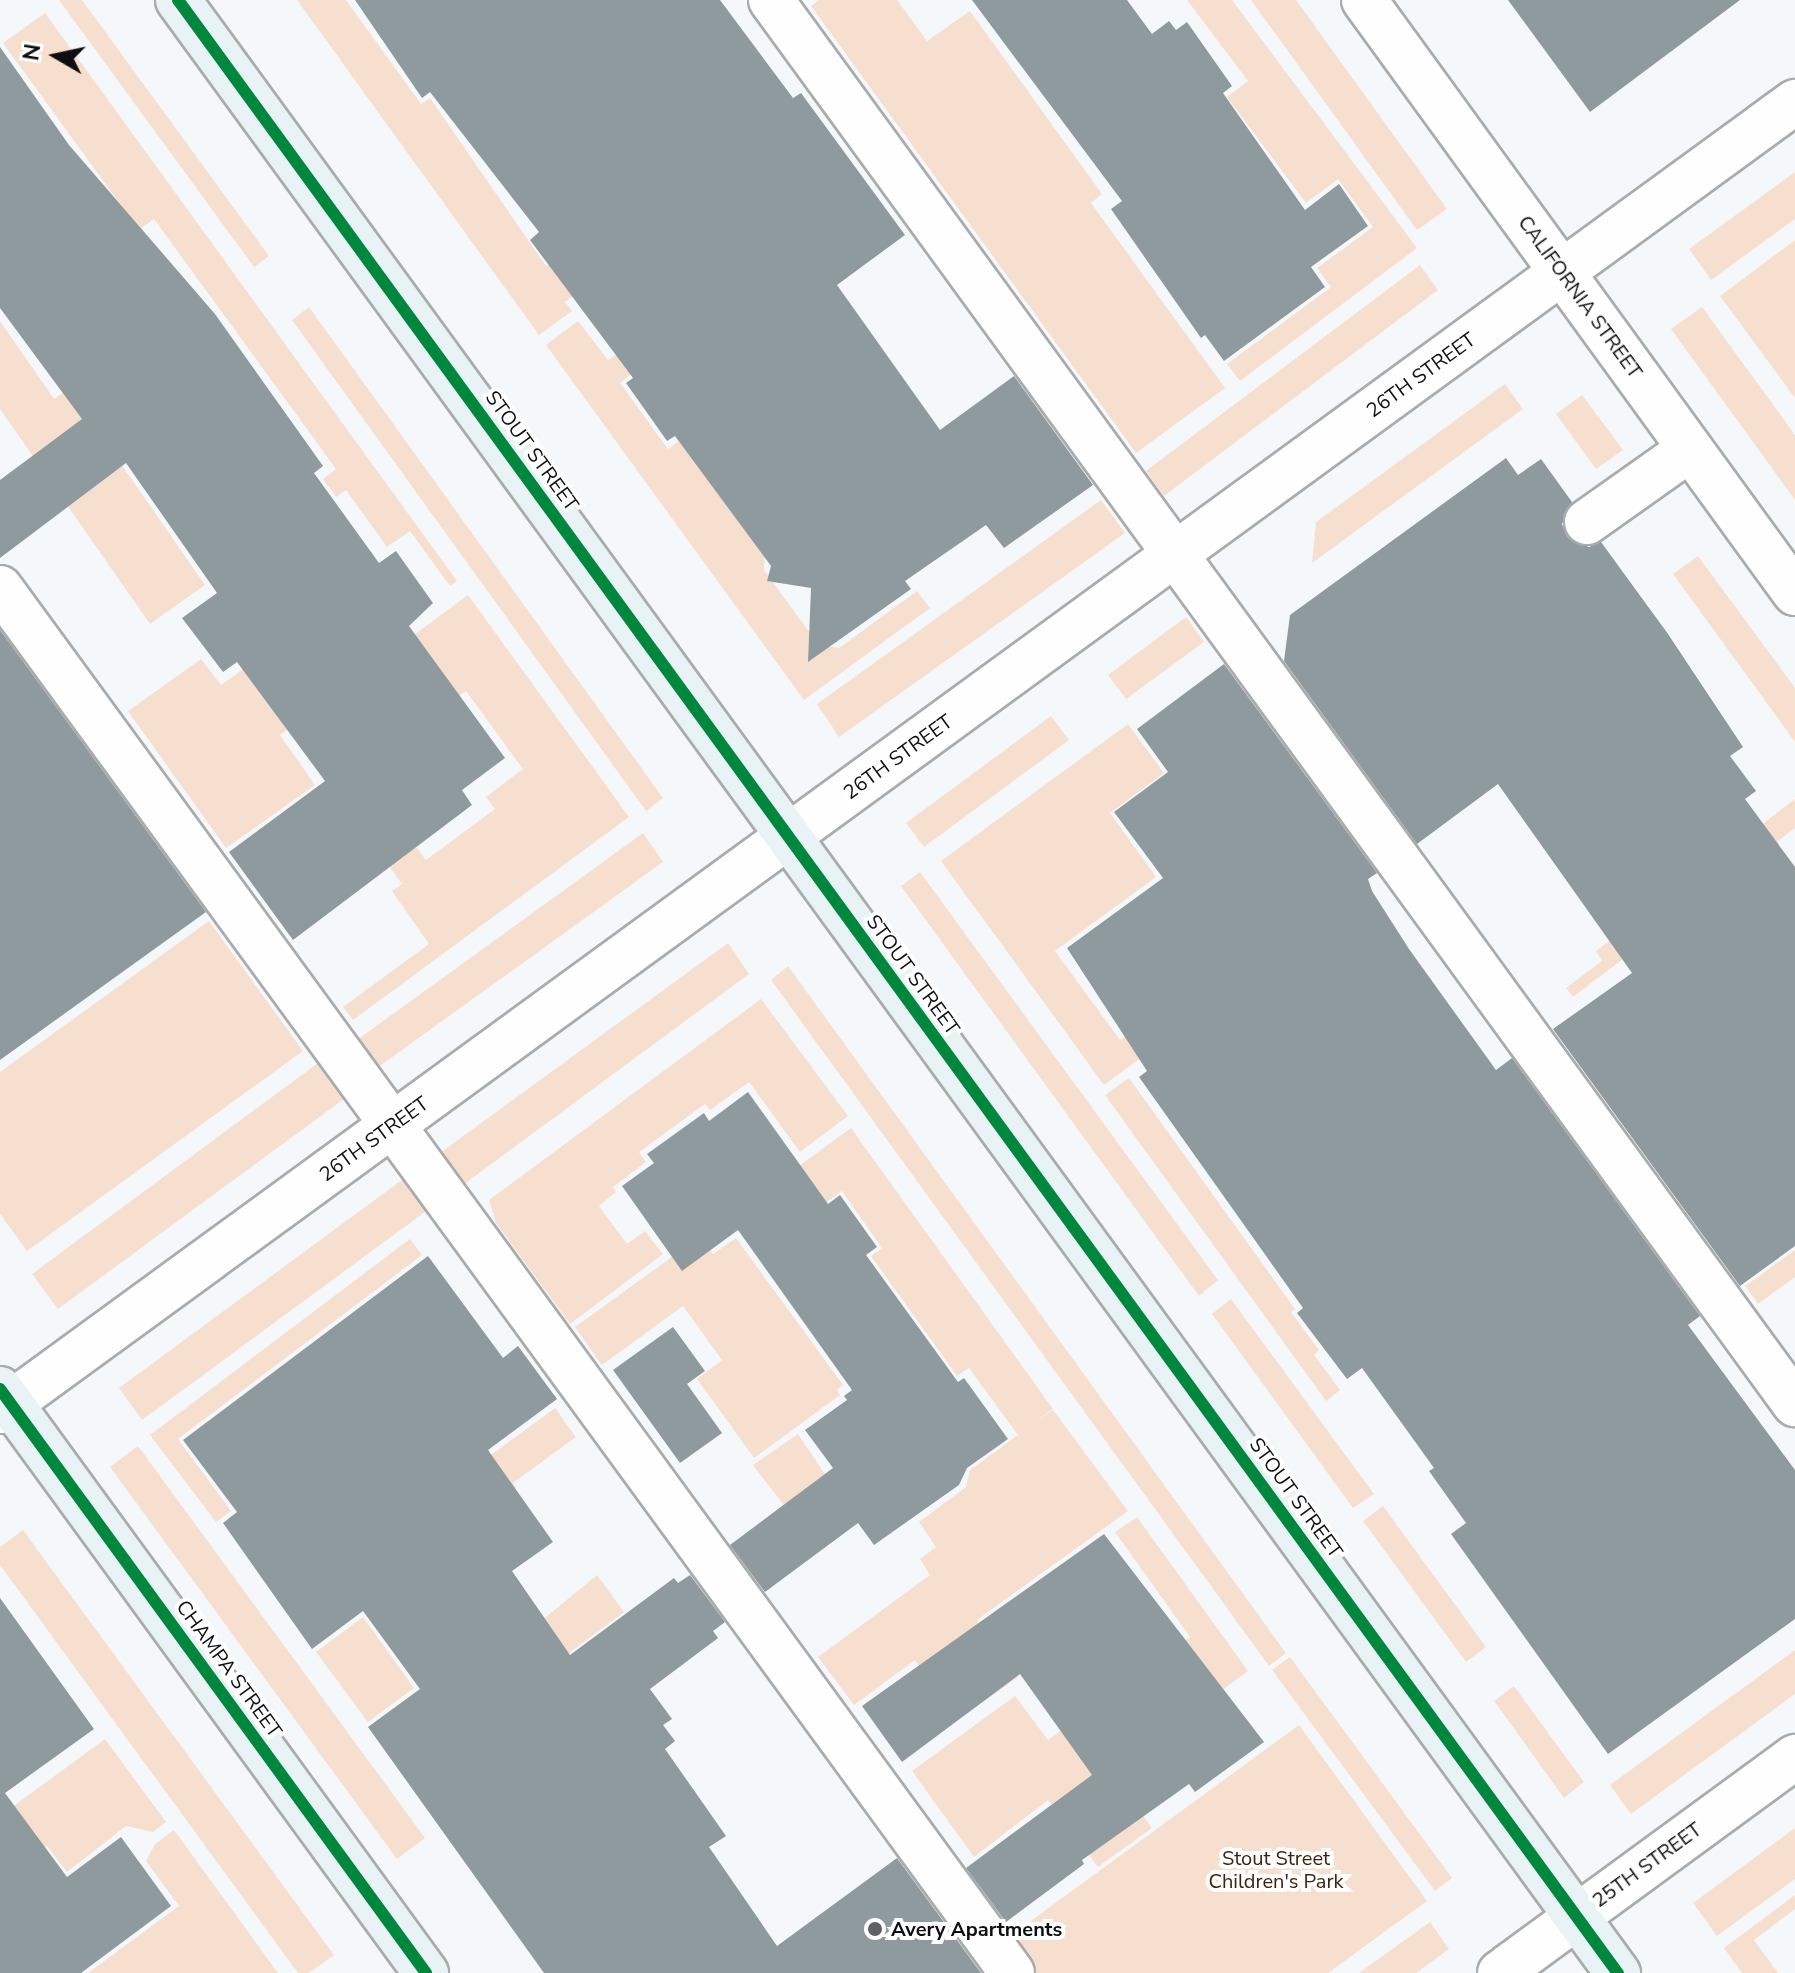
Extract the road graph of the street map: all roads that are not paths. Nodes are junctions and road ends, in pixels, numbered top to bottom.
1 (178, 0) edge
2 (771, 0) edge
3 (1364, 0) edge
4 (1795, 102) edge
5 (1561, 272) junction
6 (1690, 449) junction
7 (1587, 522) dead end
8 (1177, 553) junction
9 (0, 588) edge
10 (1795, 593) edge
11 (788, 836) junction
12 (393, 1125) junction
13 (3, 1401) edge
14 (1795, 1404) edge
15 (1795, 1757) edge
16 (1576, 1917) junction
17 (426, 1973) edge
18 (1012, 1973) edge
19 (1500, 1973) edge
20 (1618, 1973) edge

1 - 11 main road, STOUT STREET
2 - 8 street
3 - 5 street, CALIFORNIA STREET
4 - 5 street, 26TH STREET
5 - 6 street, CALIFORNIA STREET
5 - 8 street, 26TH STREET
6 - 7 street
6 - 10 street, CALIFORNIA STREET
8 - 11 street, 26TH STREET
8 - 14 street
9 - 12 street
11 - 12 street, 26TH STREET
11 - 16 main road, STOUT STREET
12 - 13 street, 26TH STREET
12 - 18 street
13 - 17 main road, CHAMPA STREET
15 - 16 street, 25TH STREET
16 - 19 street, 25TH STREET
16 - 20 main road, STOUT STREET

